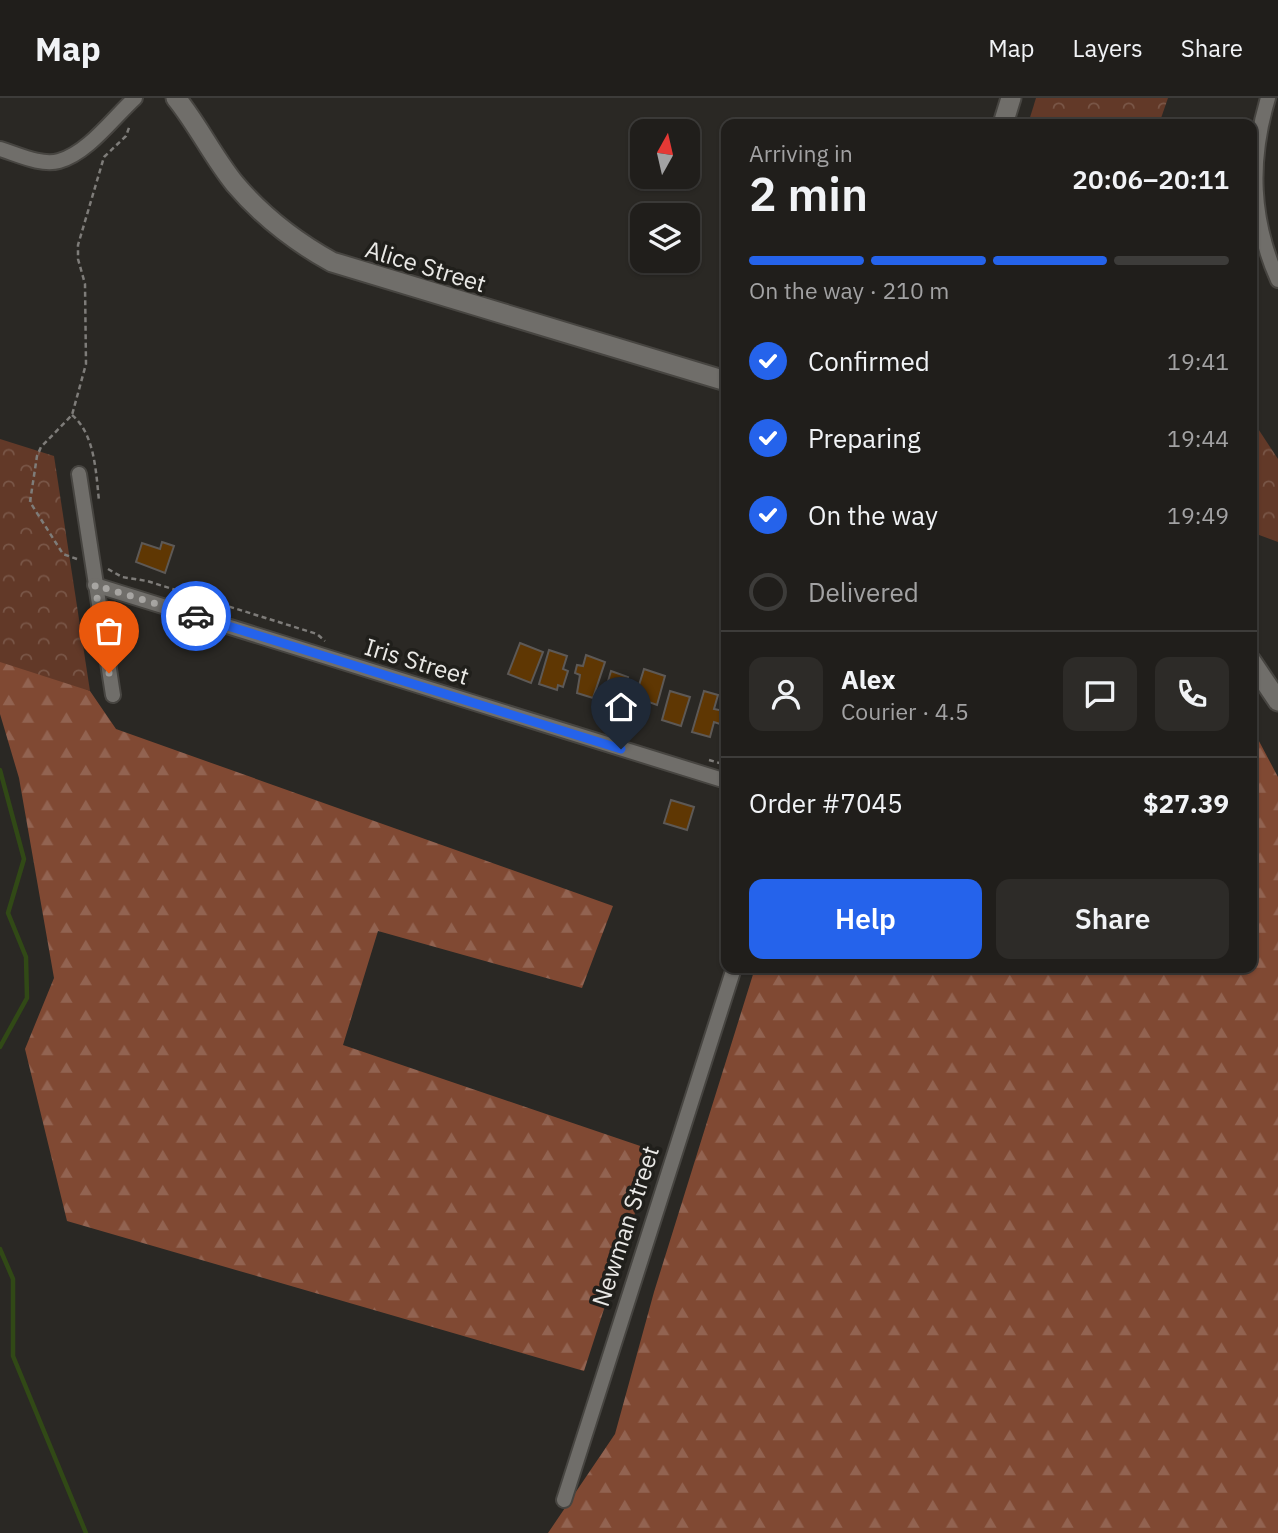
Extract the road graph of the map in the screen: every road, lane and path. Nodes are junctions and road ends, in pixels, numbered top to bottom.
1 (176, 98) edge
2 (1011, 98) edge
3 (1268, 98) edge
4 (131, 102) edge
5 (1005, 119) edge
6 (1257, 144) edge
7 (0, 149) edge
8 (1257, 204) edge
9 (1278, 280) edge
10 (721, 379) edge
11 (72, 415) junction
12 (79, 474) dead end
13 (99, 508) dead end
14 (91, 557) junction
15 (95, 585) junction
16 (328, 644) dead end
17 (1257, 670) edge
18 (113, 695) dead end
19 (1278, 701) edge
20 (700, 757) dead end
21 (721, 763) edge
22 (721, 779) edge
23 (732, 973) edge
24 (564, 1500) dead end

1 - 10 street, Alice Street
2 - 5 street
3 - 6 street
4 - 7 street
4 - 11 path
8 - 9 street
11 - 13 path
11 - 14 path
12 - 14 street
14 - 15 street
14 - 16 path
15 - 18 street
15 - 22 street, Iris Street
17 - 19 street
20 - 21 path
23 - 24 street, Newman Street

